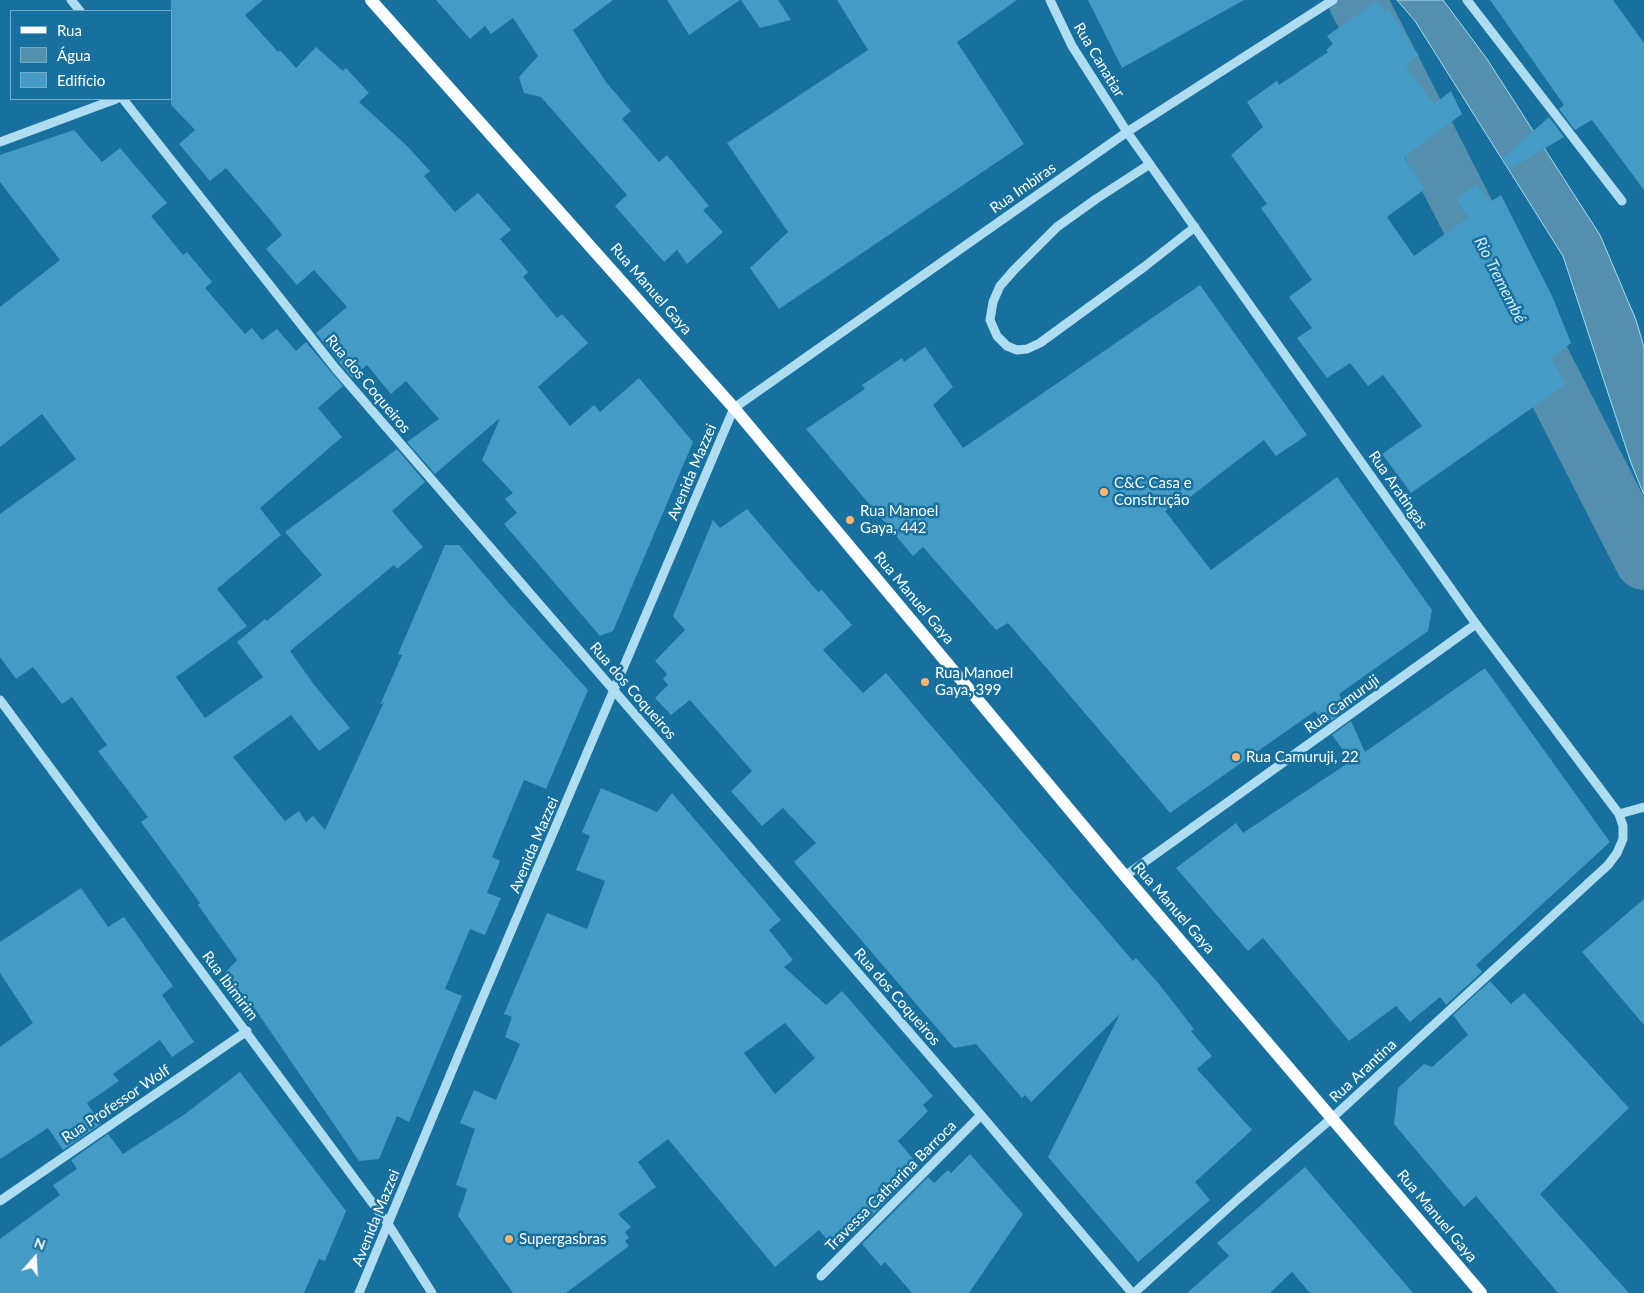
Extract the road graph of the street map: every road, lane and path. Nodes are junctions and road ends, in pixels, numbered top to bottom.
1 (71, 0) edge
2 (371, 0) edge
3 (1050, 0) edge
4 (1333, 0) edge
5 (1467, 0) edge
6 (79, 10) edge
7 (113, 100) edge
8 (124, 100) edge
9 (1128, 132) junction
10 (0, 142) edge
11 (1150, 164) junction
12 (1622, 201) dead end
13 (1195, 226) junction
14 (734, 408) junction
15 (1476, 624) junction
16 (615, 691) junction
17 (0, 700) edge
18 (1644, 807) edge
19 (1619, 814) junction
20 (1608, 864) joint
21 (1125, 876) junction
22 (247, 1031) junction
23 (981, 1115) junction
24 (1332, 1118) junction
25 (0, 1201) edge
26 (388, 1224) junction
27 (820, 1276) dead end
28 (359, 1293) edge
29 (432, 1293) edge
30 (1133, 1293) edge
31 (1481, 1293) edge

1 - 6 street
2 - 14 main road, Rua Manuel Gaya
3 - 9 street, Rua Canatiar
4 - 9 street, Rua Imbiras
5 - 12 street
7 - 10 street
8 - 16 street, Rua dos Coqueiros
9 - 11 street, Rua Aratingas
9 - 14 street, Rua Imbiras
11 - 13 street, Rua Aratingas
11 - 13 street
13 - 15 street, Rua Aratingas
14 - 16 street, Avenida Mazzei
14 - 21 main road, Rua Manuel Gaya
15 - 19 street, Rua Aratingas
15 - 21 street, Rua Camuruji
16 - 23 street, Rua dos Coqueiros
16 - 26 street, Avenida Mazzei
17 - 22 street, Rua Ibimirim
18 - 19 street
19 - 20 street, Rua Aratingas
20 - 24 street, Rua Arantina
21 - 24 main road, Rua Manuel Gaya
22 - 25 street, Rua Professor Wolf
22 - 26 street, Rua Ibimirim
23 - 27 street, Travessa Catharina Barroca
23 - 30 street, Rua dos Coqueiros
24 - 30 street, Rua Arantina
24 - 31 main road, Rua Manuel Gaya
26 - 28 street, Avenida Mazzei
26 - 29 street, Rua Ibimirim

